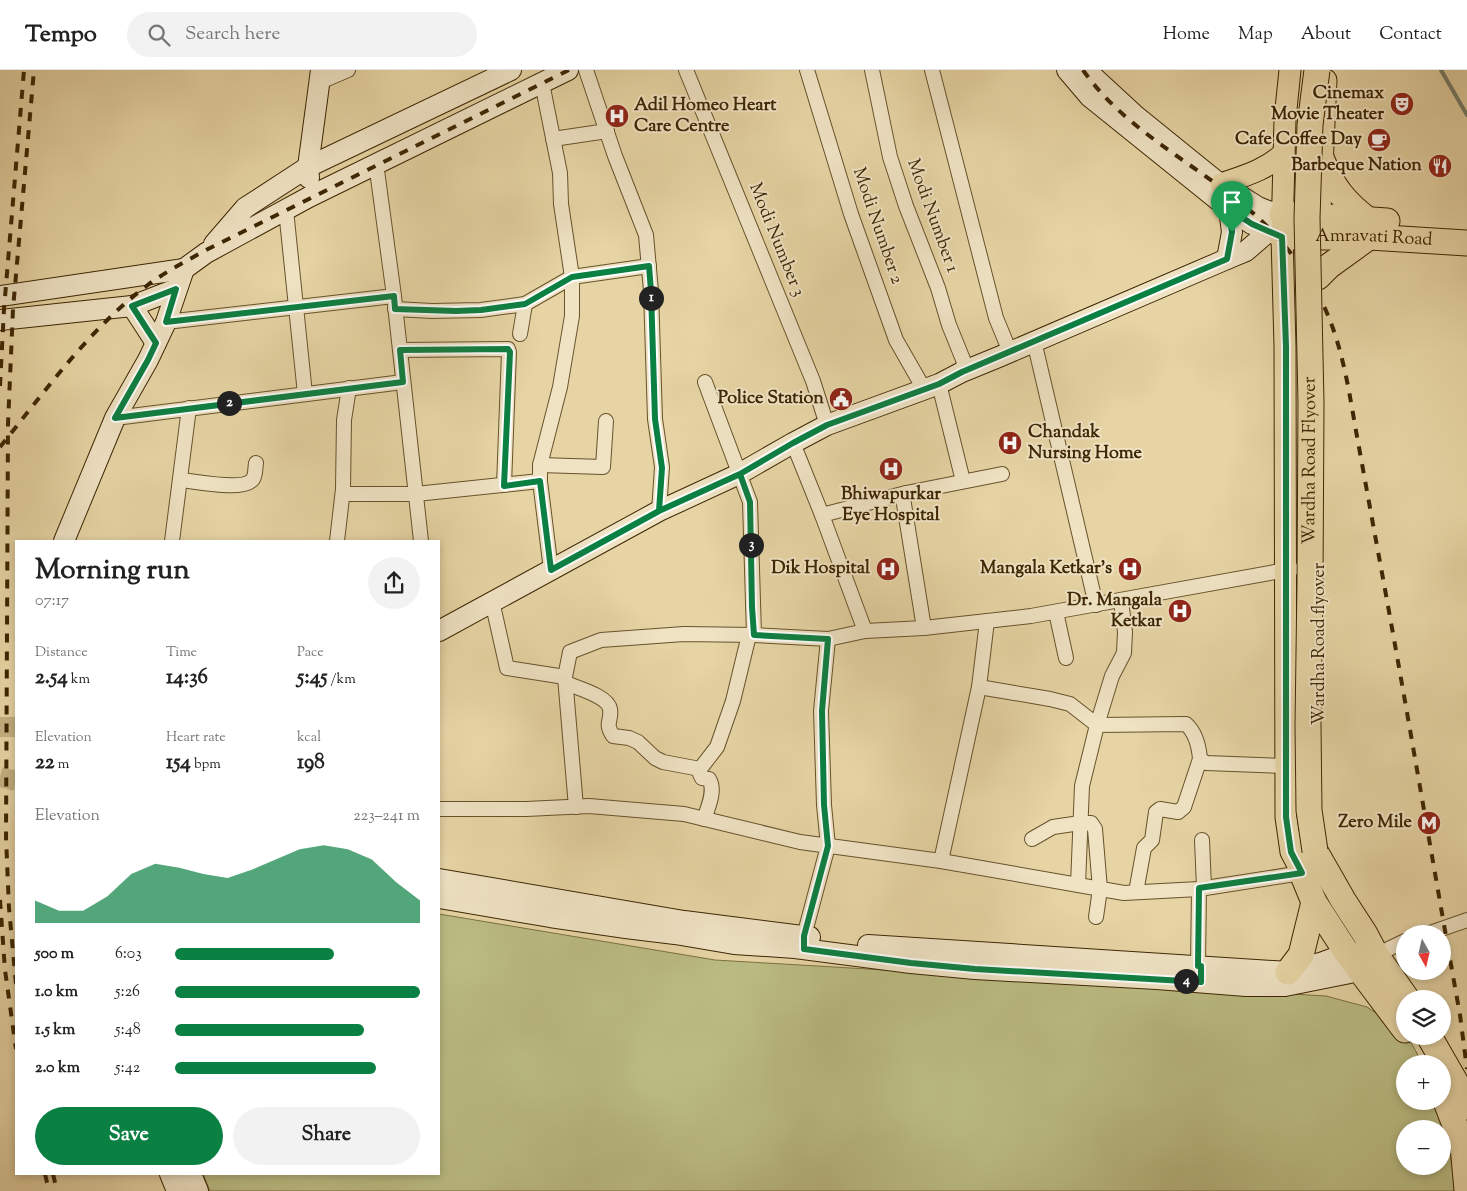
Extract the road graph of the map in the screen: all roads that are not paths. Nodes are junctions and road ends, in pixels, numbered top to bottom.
1 (348, 70) edge
2 (511, 70) edge
3 (586, 70) edge
4 (686, 70) edge
5 (806, 70) edge
6 (872, 70) edge
7 (932, 70) edge
8 (1067, 70) edge
9 (1086, 70) edge
10 (1290, 70) edge
11 (1305, 70) edge
12 (1316, 70) edge
13 (1327, 70) edge
14 (555, 75) edge
15 (320, 76) edge
16 (607, 131) junction
17 (553, 139) junction
18 (1284, 153) junction
19 (1322, 160) junction
20 (376, 163) junction
21 (308, 167) junction
22 (1221, 184) junction
23 (309, 197) junction
24 (1229, 209) junction
25 (286, 210) junction
26 (1278, 227) junction
27 (1320, 227) junction
28 (1467, 227) edge
29 (1369, 228) junction
30 (1467, 243) edge
31 (206, 253) junction
32 (1227, 259) junction
33 (649, 266) junction
34 (184, 269) junction
35 (572, 277) junction
36 (1318, 277) junction
37 (176, 289) junction
38 (0, 296) edge
39 (394, 303) junction
40 (525, 304) junction
41 (132, 306) junction
42 (297, 307) junction
43 (0, 320) edge
44 (166, 322) junction
45 (520, 334) dead end
46 (1034, 341) junction
47 (156, 343) junction
48 (400, 350) junction
49 (1010, 352) junction
50 (962, 372) junction
51 (403, 382) junction
52 (705, 382) dead end
53 (932, 386) junction
54 (348, 388) junction
55 (305, 394) junction
56 (189, 408) junction
57 (115, 418) junction
58 (606, 421) dead end
59 (827, 425) junction
60 (793, 443) junction
61 (256, 463) dead end
62 (540, 465) junction
63 (740, 474) junction
64 (1002, 474) dead end
65 (180, 480) junction
66 (540, 481) junction
67 (963, 481) junction
68 (504, 486) junction
69 (906, 493) junction
70 (343, 494) junction
71 (416, 494) junction
72 (659, 511) junction
73 (822, 515) junction
74 (64, 540) edge
75 (172, 540) edge
76 (337, 540) edge
77 (421, 540) edge
78 (1320, 564) junction
79 (551, 570) junction
80 (1286, 570) junction
81 (1121, 600) junction
82 (492, 601) junction
83 (1096, 605) junction
84 (1056, 612) junction
85 (987, 621) junction
86 (924, 628) junction
87 (440, 630) edge
88 (865, 631) junction
89 (751, 635) junction
90 (828, 639) junction
91 (1066, 658) dead end
92 (565, 680) junction
93 (979, 687) junction
94 (1097, 725) junction
95 (1200, 759) junction
96 (1286, 766) junction
97 (700, 769) junction
98 (576, 807) junction
99 (440, 808) edge
100 (704, 819) junction
101 (1080, 823) junction
102 (1032, 839) dead end
103 (1202, 840) dead end
104 (828, 846) junction
105 (1309, 847) junction
106 (941, 861) junction
107 (1328, 872) junction
108 (1302, 873) junction
109 (1078, 885) junction
110 (1202, 888) junction
111 (1100, 889) junction
112 (440, 892) edge
113 (1136, 892) junction
114 (1314, 902) junction
115 (1096, 916) dead end
116 (1467, 920) edge
117 (1451, 925) edge
118 (804, 943) junction
119 (1396, 945) edge
120 (1361, 960) junction
121 (1200, 972) junction
122 (1288, 972) junction
123 (1396, 990) edge
124 (1396, 1016) edge
125 (1435, 1045) edge
126 (1467, 1107) edge
127 (1449, 1110) edge
128 (170, 1175) edge
129 (191, 1175) edge
130 (1467, 1190) edge
131 (177, 1191) edge
132 (198, 1191) edge

1 - 15 street
2 - 21 main road
3 - 16 street
4 - 59 street, Modi Number 3
5 - 53 street, Modi Number 2
6 - 50 street, Modi Number 1
7 - 49 street
8 - 24 main road
9 - 22 main road
10 - 18 main road
11 - 105 highway, Wardha Road Flyover
12 - 105 highway, Wardha Road Flyover, bridge
13 - 19 main road, Wardha Road flyover
14 - 17 street
14 - 20 main road
15 - 21 main road
16 - 17 street
16 - 33 street
17 - 35 street
18 - 22 main road
18 - 26 main road
19 - 27 main road, Wardha Road flyover
19 - 29 highway
20 - 23 main road
20 - 39 street
21 - 23 main road
21 - 31 main road
22 - 26 main road
23 - 25 main road
24 - 26 main road
24 - 32 main road
25 - 31 main road
25 - 42 street
26 - 27 highway, Amravati Road
26 - 32 main road
26 - 80 main road
27 - 29 highway, Amravati Road
27 - 36 main road, Wardha Road flyover
28 - 29 highway, Amravati Road
29 - 30 highway, Amravati Road
29 - 36 highway
31 - 34 main road
32 - 46 main road
33 - 35 street
33 - 72 street
34 - 37 main road
34 - 38 main road
35 - 40 street
35 - 62 street
36 - 78 main road, Wardha Road flyover
37 - 41 main road
37 - 44 main road
39 - 40 street
39 - 42 street
39 - 48 street
40 - 45 street
41 - 43 main road
41 - 47 main road
42 - 44 street
42 - 55 street
44 - 47 main road
46 - 49 main road
46 - 83 street
47 - 57 main road
48 - 51 street
48 - 68 street
49 - 50 main road
50 - 53 main road
51 - 54 street
51 - 71 street
52 - 63 street
53 - 59 main road
53 - 67 street, Modi Number 2
54 - 55 street
54 - 70 street
55 - 56 street
56 - 57 street
56 - 65 street
57 - 74 main road
58 - 62 street
59 - 60 main road
60 - 63 main road
60 - 73 street
61 - 65 street
62 - 66 street
63 - 72 main road
63 - 89 street
64 - 67 street
65 - 75 street
66 - 68 street
66 - 79 street
67 - 69 street
68 - 71 street
69 - 73 street
69 - 86 street
70 - 71 street
70 - 76 street
71 - 77 street
72 - 79 main road
73 - 88 street
78 - 80 street
78 - 107 main road, Wardha Road flyover
79 - 82 main road
80 - 81 street
80 - 96 main road
81 - 83 street
81 - 94 street
82 - 87 main road
82 - 92 street
83 - 84 street
84 - 85 street
84 - 91 street
85 - 86 street
85 - 93 street
86 - 88 street
88 - 90 street
89 - 90 street
89 - 92 street
89 - 97 street
90 - 104 street
92 - 97 street
92 - 98 street
93 - 94 street
93 - 106 street
94 - 95 street
94 - 101 street
95 - 96 street
95 - 113 street
96 - 108 main road
97 - 100 street
98 - 99 street
98 - 100 street
100 - 104 street
101 - 102 street
101 - 109 street
101 - 111 street
103 - 110 street
104 - 106 street
104 - 118 street
105 - 107 highway
105 - 108 highway
106 - 109 street
107 - 120 highway
108 - 110 street
108 - 114 highway
109 - 111 street
110 - 113 street
110 - 121 street
111 - 113 street
111 - 115 street
112 - 118 main road
114 - 120 highway
114 - 122 highway
116 - 117 street
118 - 121 main road
119 - 120 street
120 - 121 main road
120 - 122 main road
120 - 123 highway
120 - 124 highway
121 - 122 main road
125 - 126 highway
127 - 130 highway
128 - 131 main road
129 - 132 main road

